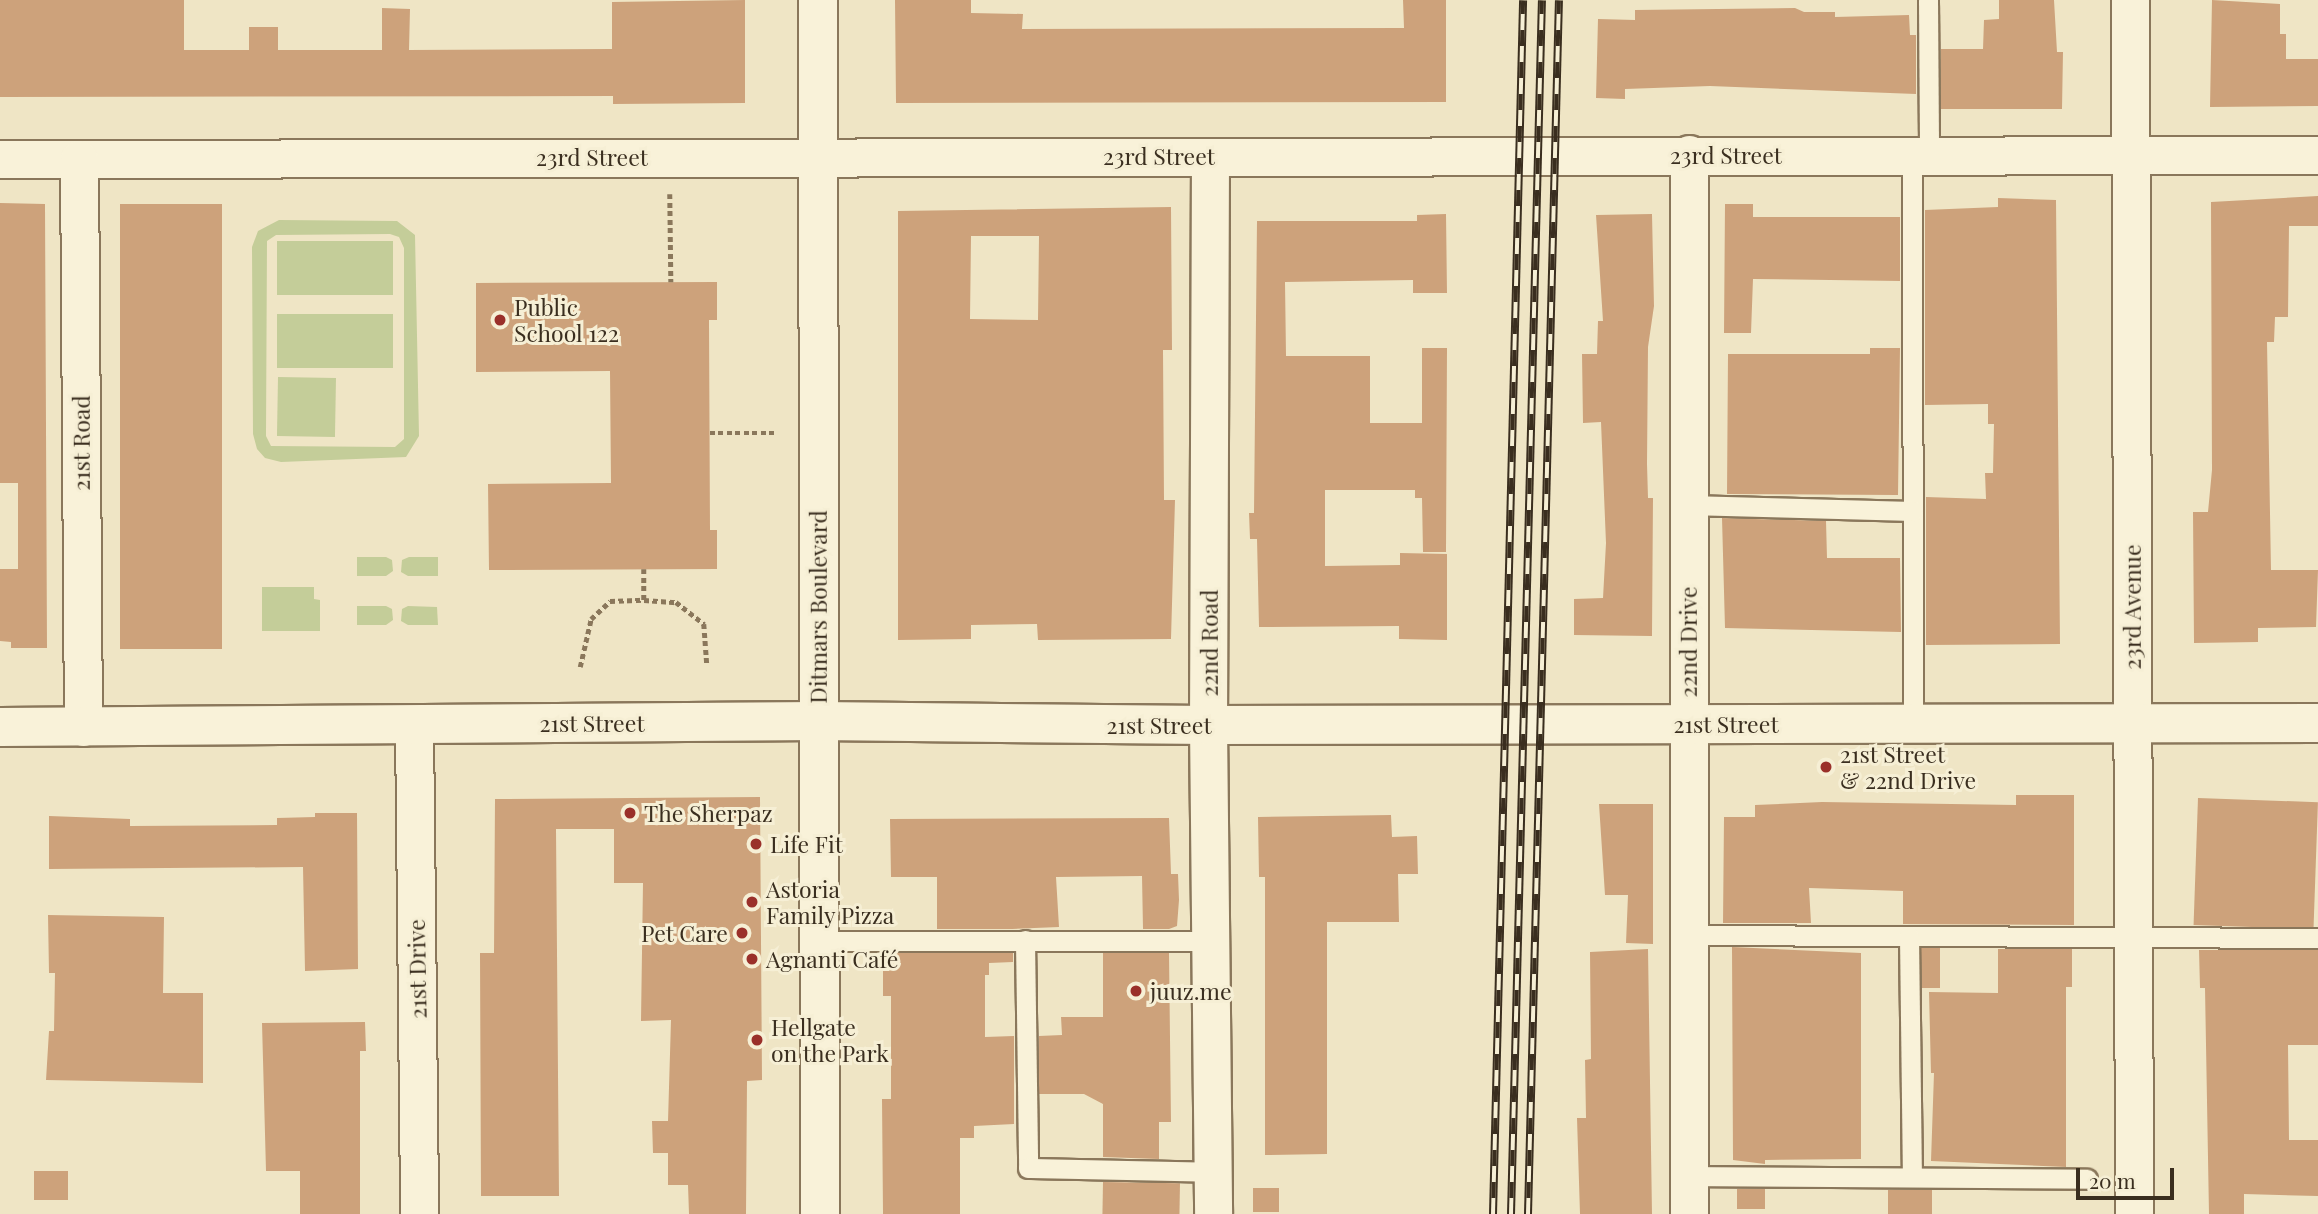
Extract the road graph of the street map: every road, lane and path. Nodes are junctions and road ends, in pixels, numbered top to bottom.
1 (818, 0) edge
2 (1928, 0) edge
3 (2130, 0) edge
4 (1920, 154) junction
5 (2131, 154) junction
6 (1689, 155) junction
7 (2318, 155) edge
8 (818, 156) junction
9 (1210, 156) junction
10 (0, 159) edge
11 (79, 159) junction
12 (670, 194) dead end
13 (671, 282) dead end
14 (710, 433) dead end
15 (777, 433) dead end
16 (1688, 505) junction
17 (1913, 511) junction
18 (644, 569) dead end
19 (644, 600) junction
20 (707, 665) dead end
21 (580, 667) dead end
22 (818, 722) junction
23 (2132, 723) junction
24 (2318, 723) edge
25 (414, 724) junction
26 (1688, 724) junction
27 (1913, 724) junction
28 (1208, 725) junction
29 (0, 727) edge
30 (83, 727) junction
31 (1688, 935) junction
32 (1909, 936) junction
33 (2132, 937) junction
34 (2318, 938) edge
35 (1025, 940) junction
36 (1210, 941) junction
37 (819, 942) junction
38 (1213, 1172) junction
39 (1689, 1176) junction
40 (1912, 1177) junction
41 (2087, 1179) dead end
42 (419, 1214) edge
43 (820, 1214) edge
44 (1213, 1214) edge
45 (1689, 1214) edge
46 (2134, 1214) edge

1 - 8 street, Ditmars Boulevard
2 - 4 lane
3 - 5 street, 23rd Avenue
4 - 5 street, 23rd Street
4 - 6 street, 23rd Street
4 - 17 lane
5 - 7 street, 23rd Street
5 - 23 street, 23rd Avenue
6 - 9 street, 23rd Street
6 - 16 street, 22nd Drive
8 - 9 street, 23rd Street
8 - 11 street, 23rd Street
8 - 22 street, Ditmars Boulevard
9 - 28 street, 22nd Road
10 - 11 street, 23rd Street
11 - 30 street, 21st Road
12 - 13 path
14 - 15 path
16 - 17 lane
16 - 26 street, 22nd Drive
17 - 27 lane
18 - 19 path
19 - 20 path
19 - 21 path
22 - 25 street, 21st Street
22 - 28 street, 21st Street
22 - 37 street, Ditmars Boulevard
23 - 24 street, 21st Street
23 - 27 street, 21st Street
23 - 33 street, 23rd Avenue
25 - 30 street, 21st Street
25 - 42 street, 21st Drive
26 - 27 street, 21st Street
26 - 28 street, 21st Street
26 - 31 street, 22nd Drive
28 - 36 street, 22nd Road
29 - 30 street, 21st Street
31 - 32 lane
31 - 39 street, 22nd Drive
32 - 33 lane
32 - 40 lane
33 - 34 lane
33 - 46 street, 23rd Avenue
35 - 36 lane
35 - 37 lane
35 - 38 lane
36 - 38 street, 22nd Road
37 - 43 street, Ditmars Boulevard
38 - 44 street, 22nd Road
39 - 40 lane
39 - 45 street, 22nd Drive
40 - 41 lane

